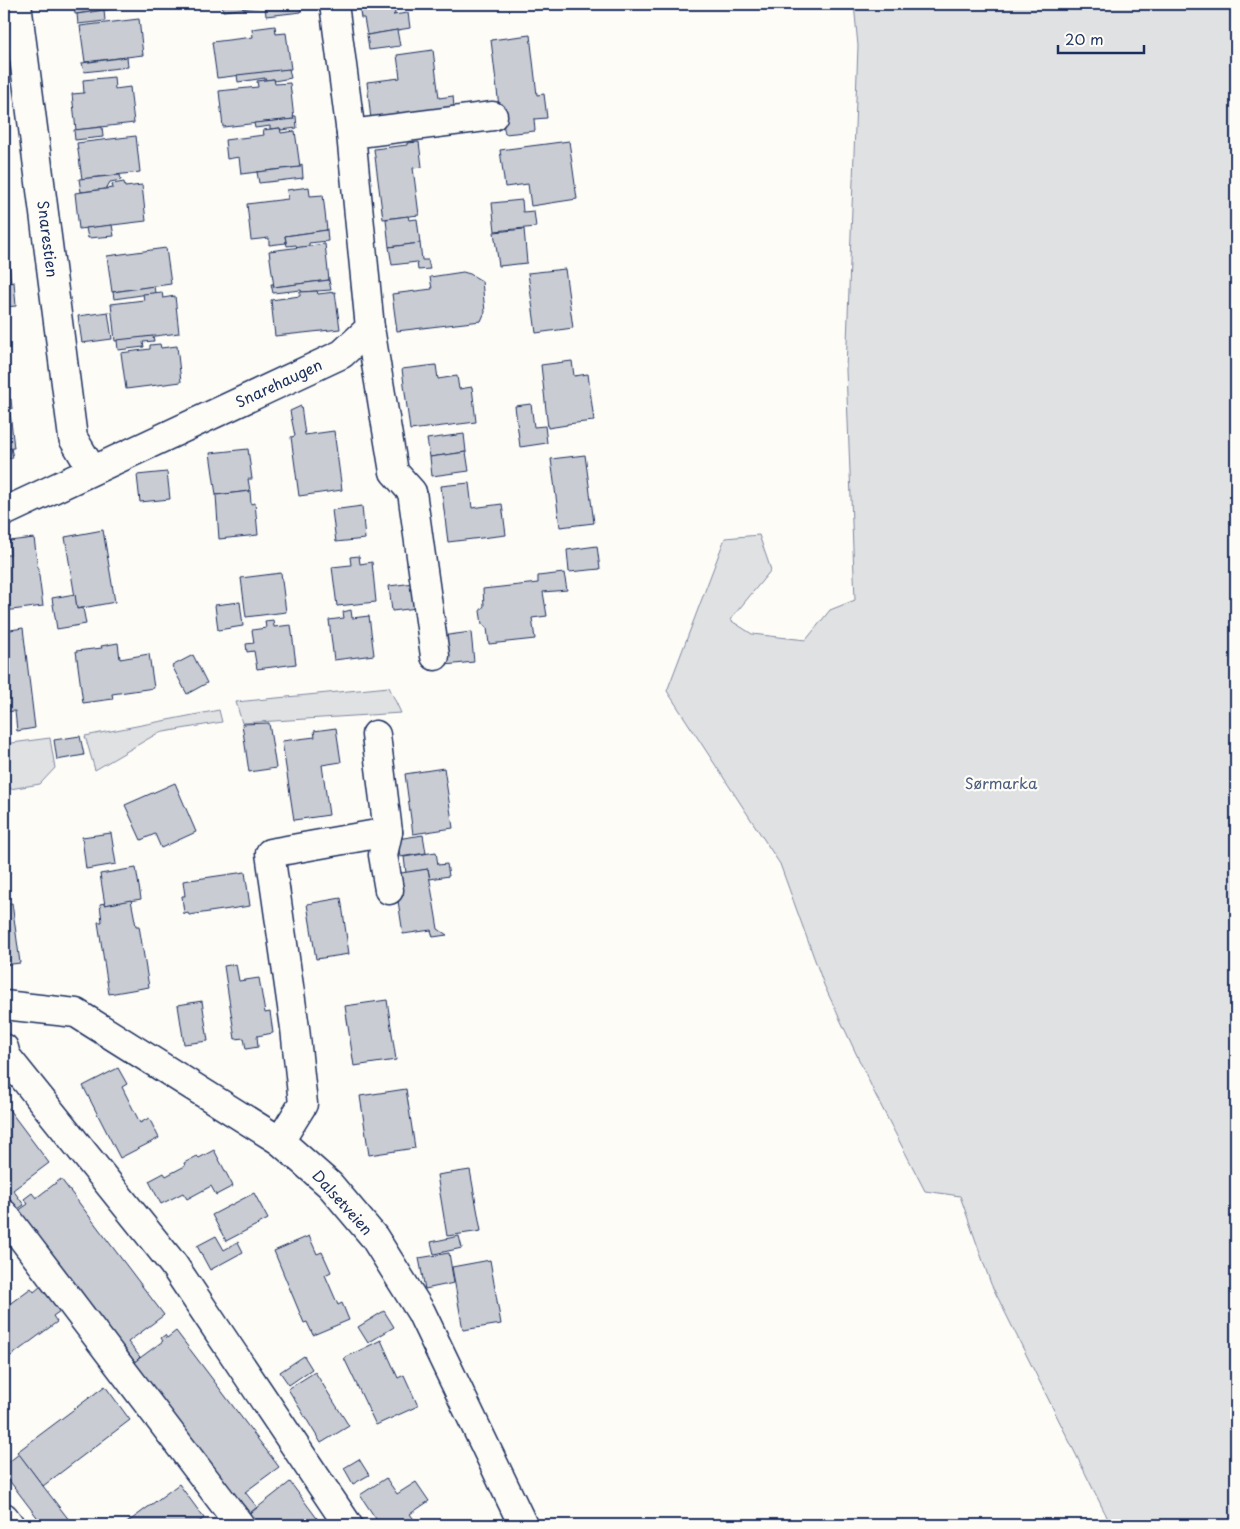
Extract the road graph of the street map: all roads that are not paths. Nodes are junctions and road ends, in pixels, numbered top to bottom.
1 (17, 4) edge
2 (334, 4) edge
3 (493, 116) dead end
4 (351, 134) junction
5 (370, 328) junction
6 (92, 470) junction
7 (4, 512) edge
8 (435, 656) dead end
9 (376, 735) dead end
10 (388, 832) junction
11 (390, 890) dead end
12 (4, 1005) edge
13 (4, 1048) edge
14 (280, 1141) junction
15 (4, 1214) edge
16 (4, 1518) edge
17 (10, 1525) edge
18 (240, 1525) edge
19 (348, 1525) edge
20 (523, 1525) edge

1 - 6 street, Snarestien
2 - 4 street
3 - 4 street
4 - 5 street
5 - 6 street, Snarehaugen
5 - 8 street
6 - 7 street, Snarehaugen
9 - 10 street
10 - 11 street
10 - 14 street
12 - 14 street, Dalsetveien
13 - 19 street
14 - 20 street, Dalsetveien
15 - 18 street
16 - 17 street

